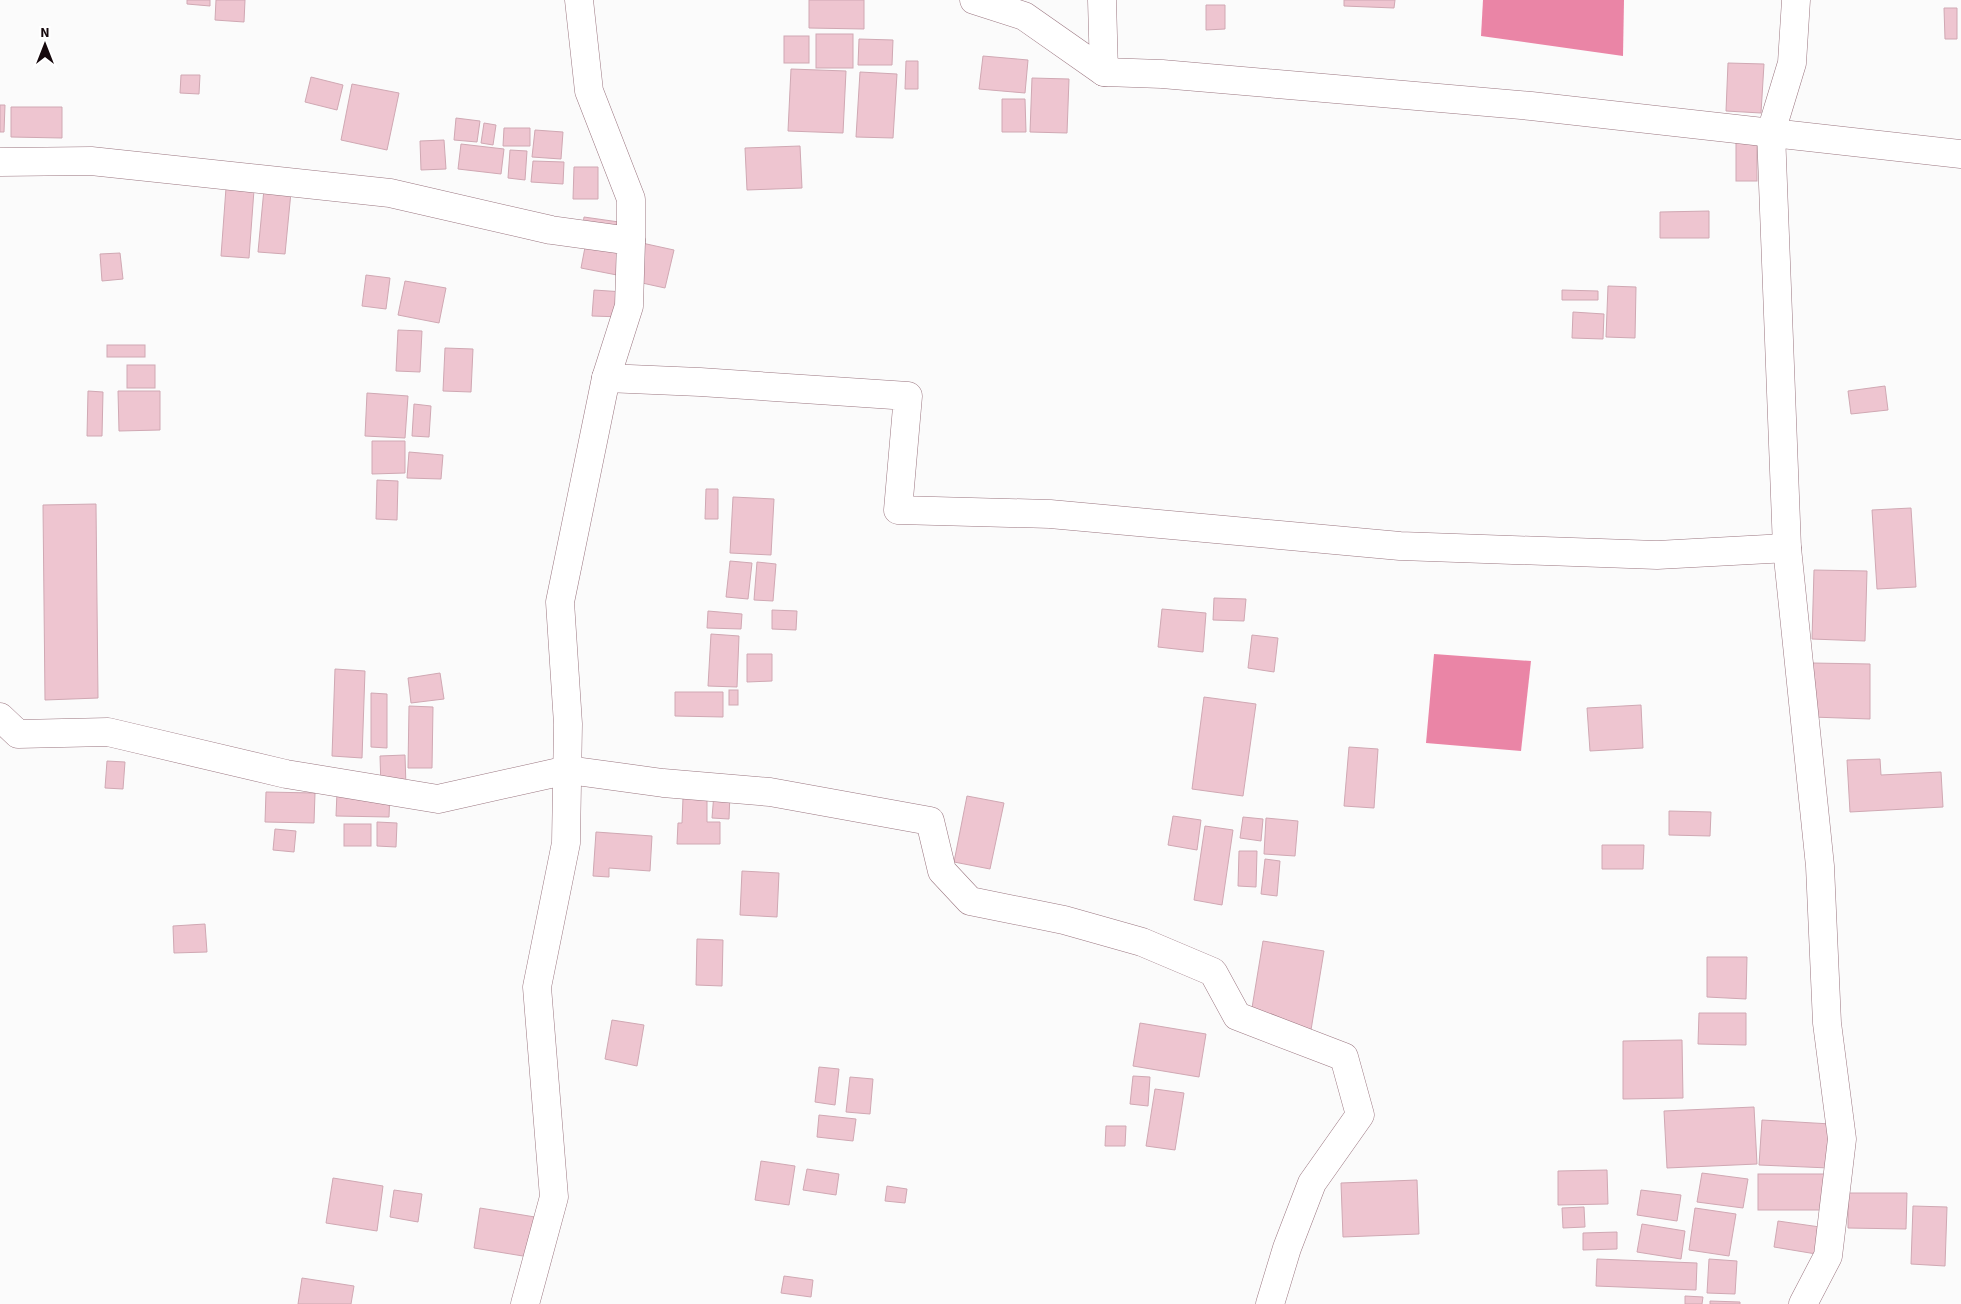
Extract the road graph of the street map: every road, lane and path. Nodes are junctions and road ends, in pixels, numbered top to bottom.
1 (579, 0) edge
2 (974, 0) edge
3 (1102, 0) edge
4 (1796, 0) edge
5 (1104, 72) junction
6 (1771, 132) junction
7 (1961, 154) edge
8 (0, 162) edge
9 (631, 241) junction
10 (606, 378) junction
11 (1787, 548) junction
12 (0, 717) edge
13 (568, 770) junction
14 (525, 1304) edge
15 (1270, 1304) edge
16 (1803, 1304) edge

1 - 9 street
2 - 5 street
3 - 5 street
4 - 6 street
5 - 6 street
6 - 7 street
6 - 11 street
8 - 9 street
9 - 10 street
10 - 11 street
10 - 13 street
11 - 16 street
12 - 13 street
13 - 14 street
13 - 15 street

